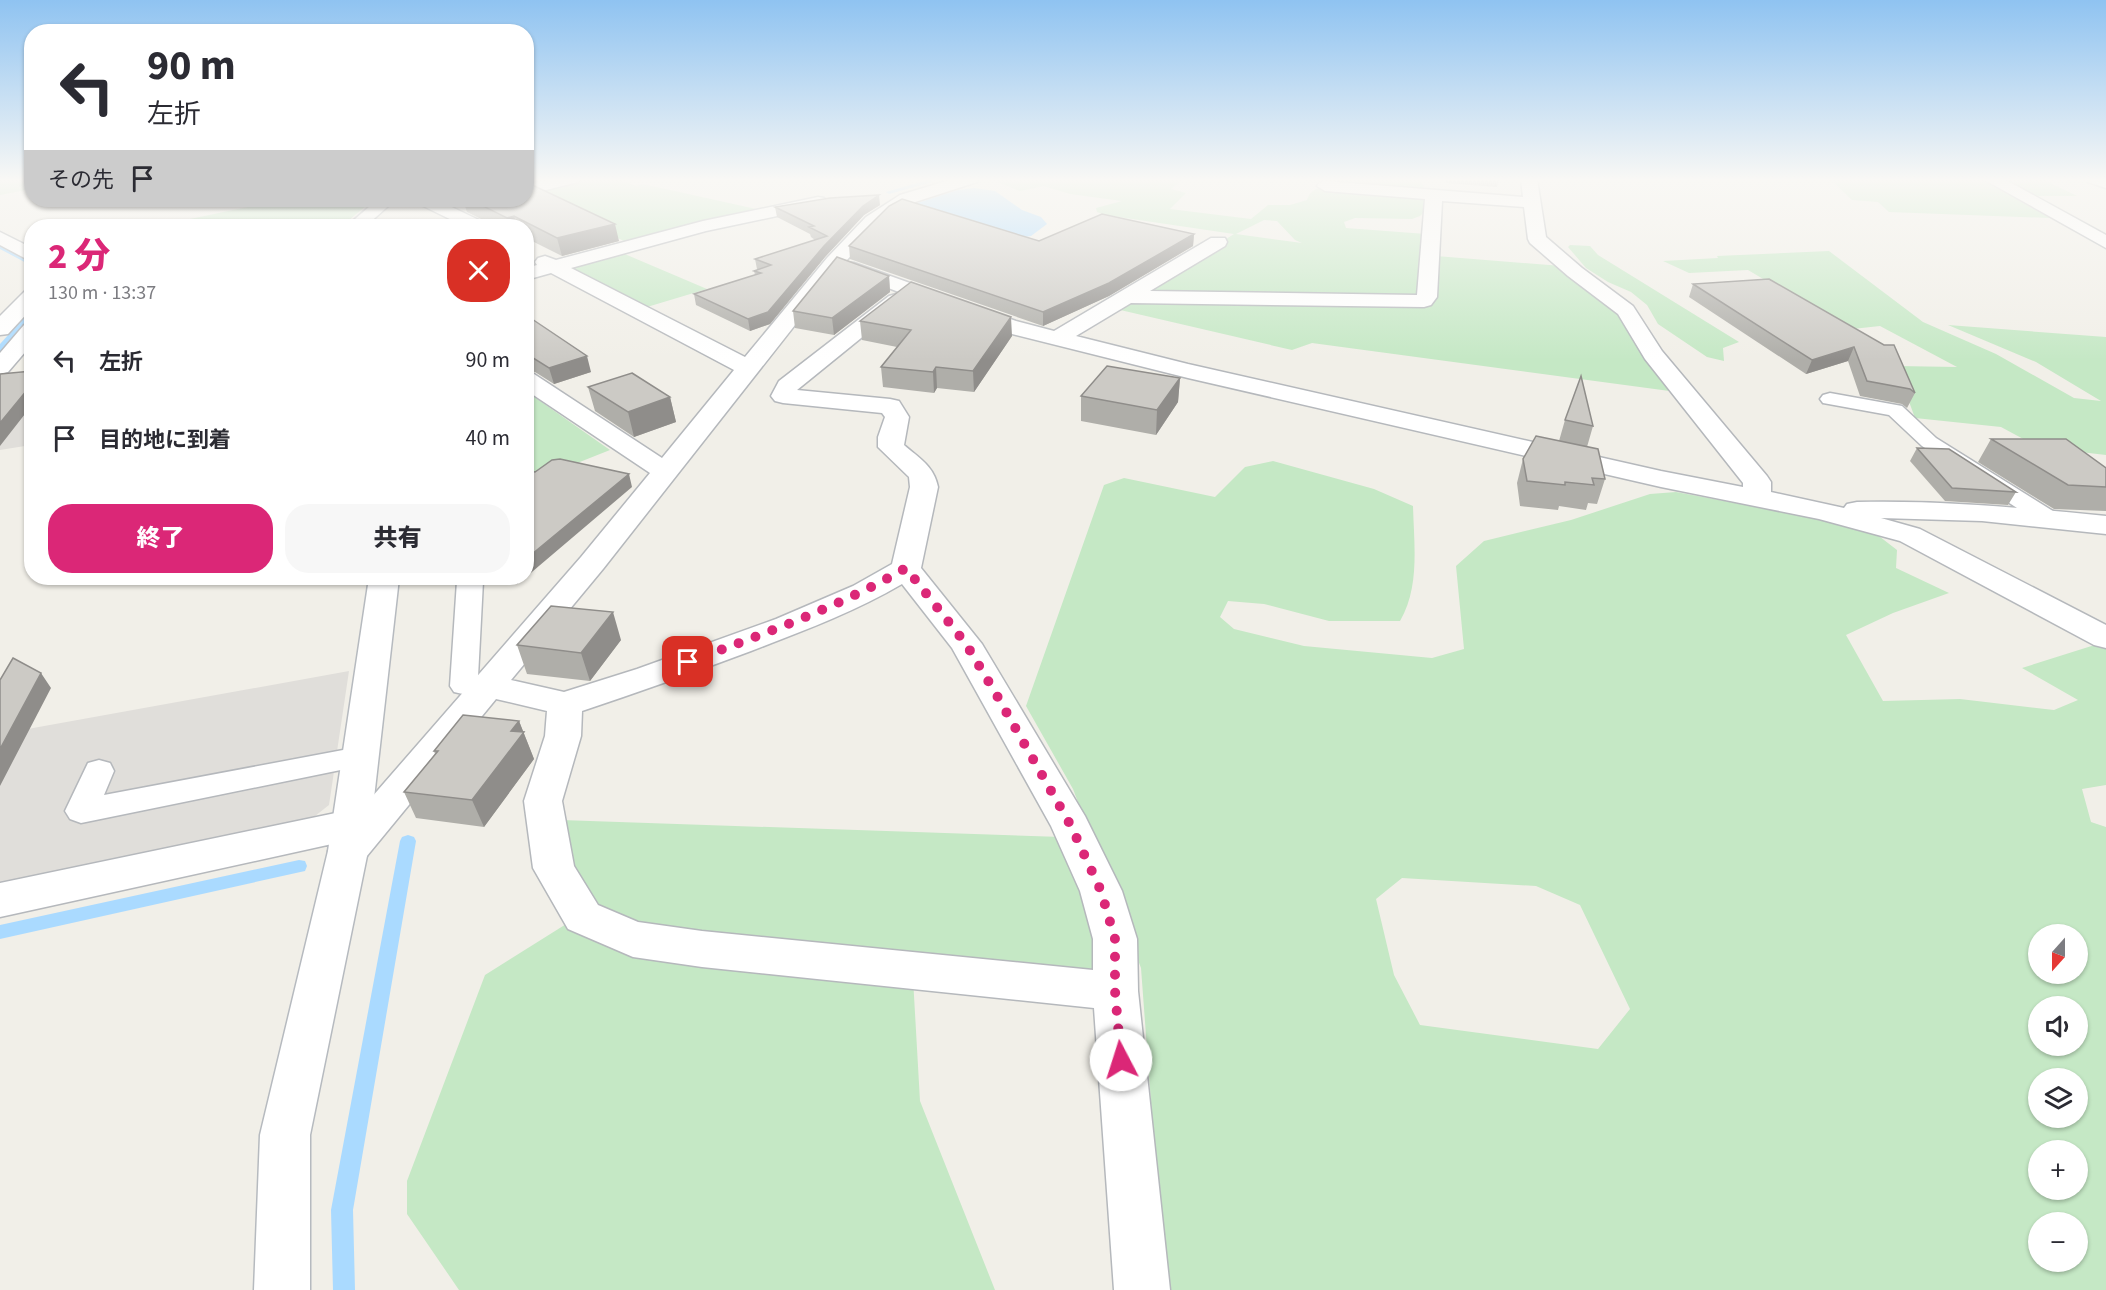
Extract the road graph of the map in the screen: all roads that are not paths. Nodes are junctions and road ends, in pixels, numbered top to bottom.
1 (4, 239) edge
2 (655, 239) edge
3 (855, 239) edge
4 (1431, 239) edge
5 (1538, 239) edge
6 (1218, 242) dead end
7 (24, 251) edge
8 (534, 256) edge
9 (834, 262) junction
10 (555, 267) junction
11 (534, 272) edge
12 (909, 290) junction
13 (1128, 297) junction
14 (24, 304) edge
15 (0, 329) edge
16 (1058, 338) junction
17 (24, 339) edge
18 (0, 367) edge
19 (748, 368) junction
20 (534, 384) edge
21 (1830, 399) dead end
22 (666, 472) junction
23 (1757, 498) junction
24 (1823, 511) junction
25 (2048, 518) junction
26 (2106, 525) edge
27 (906, 568) junction
28 (383, 585) edge
29 (470, 585) edge
30 (2106, 638) edge
31 (488, 686) junction
32 (565, 704) junction
33 (359, 757) junction
34 (99, 771) dead end
35 (349, 838) junction
36 (0, 900) edge
37 (1115, 991) junction
38 (282, 1290) edge
39 (1142, 1290) edge

1 - 7 street
2 - 10 street
3 - 9 street
4 - 13 street
5 - 23 street
6 - 13 street
8 - 10 street
9 - 12 street
9 - 19 street
10 - 11 street
10 - 19 street
12 - 16 street
12 - 27 street
13 - 16 street
14 - 15 street
16 - 23 street
17 - 18 street
19 - 22 street
20 - 22 street
21 - 25 lane
22 - 31 street
23 - 24 street
24 - 25 street
24 - 30 street
25 - 26 street
27 - 32 street
27 - 37 street
28 - 33 street
29 - 31 lane
31 - 32 street
31 - 35 street
32 - 37 street
33 - 34 lane
33 - 35 street
35 - 36 street
35 - 38 street
37 - 39 street

